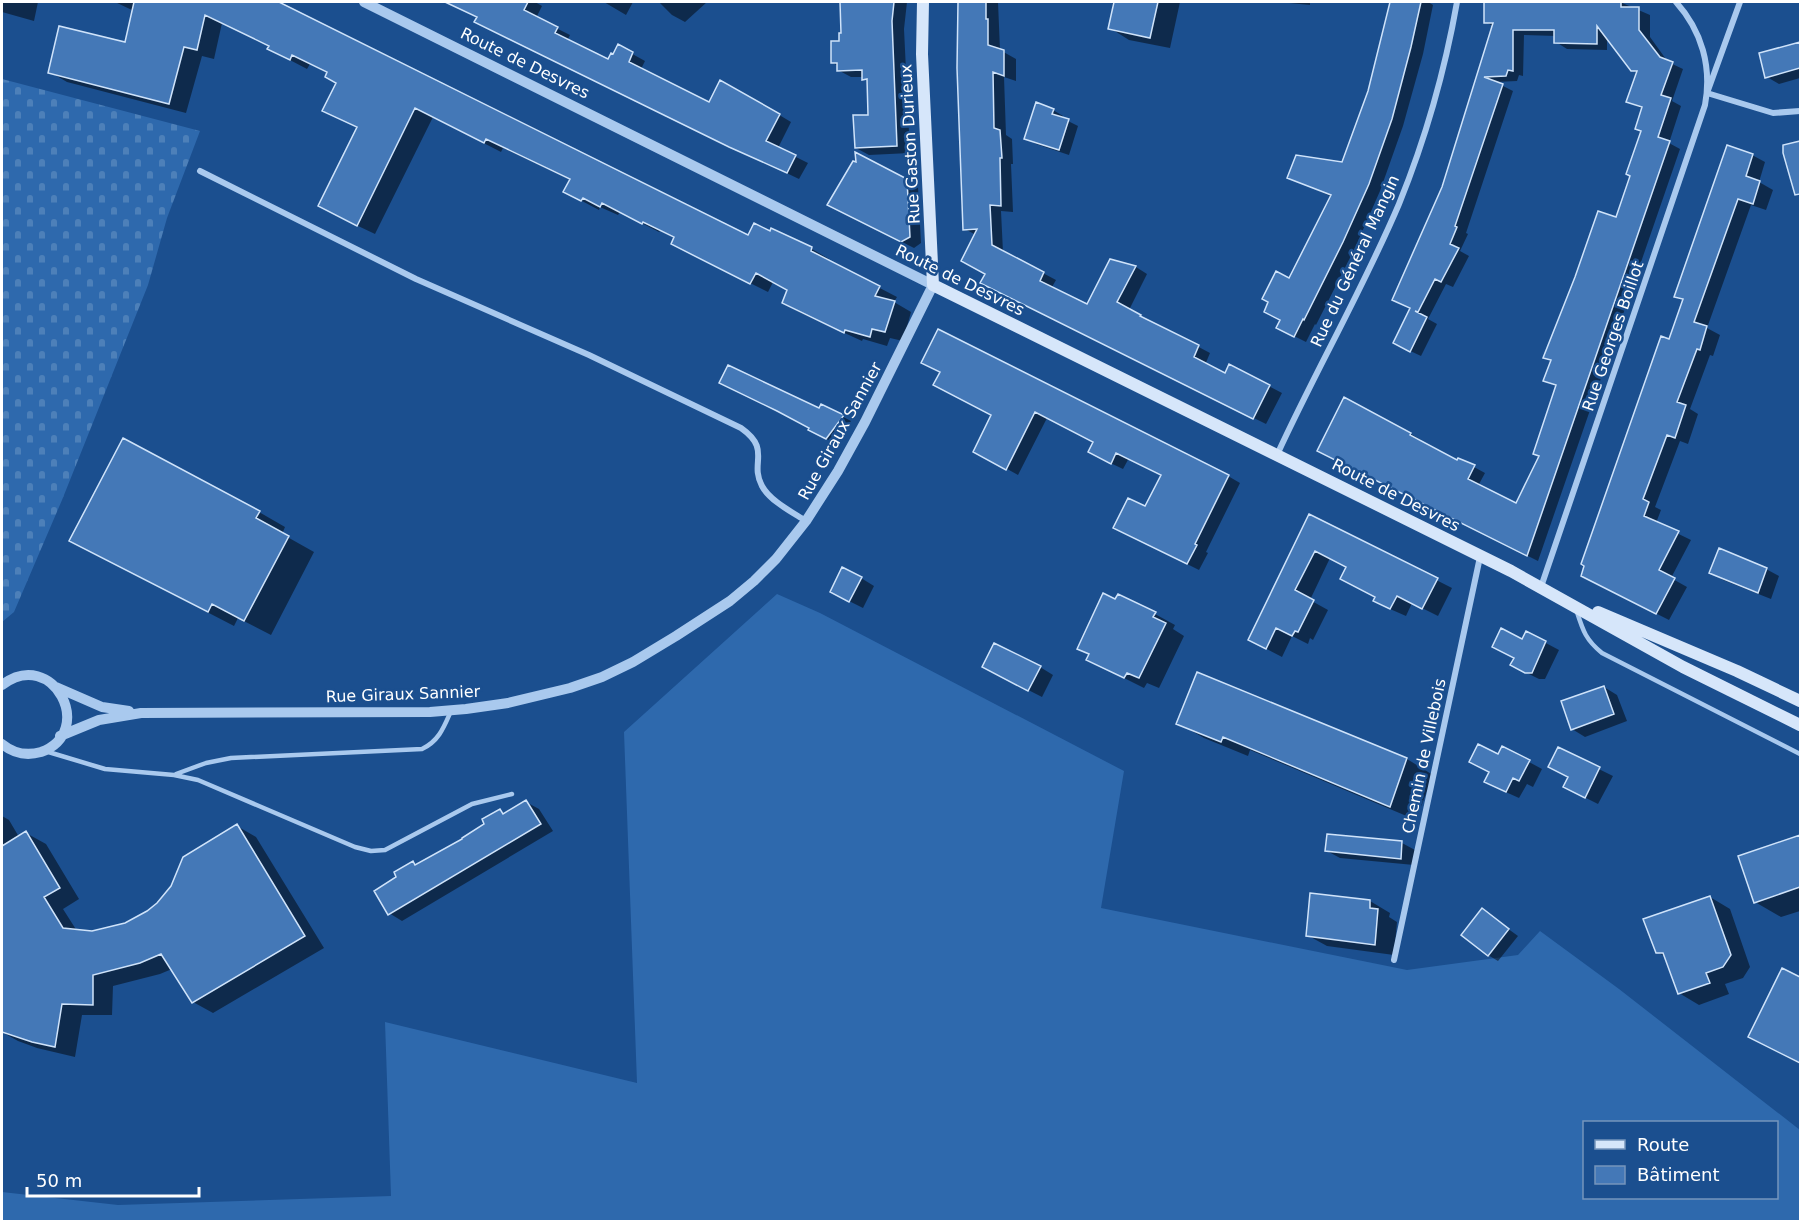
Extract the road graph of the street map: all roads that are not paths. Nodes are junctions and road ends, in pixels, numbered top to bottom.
1 (364, 2) edge
2 (923, 2) edge
3 (1457, 2) edge
4 (1676, 2) edge
5 (1740, 2) edge
6 (1707, 93) junction
7 (1800, 111) edge
8 (200, 171) dead end
9 (933, 285) junction
10 (1277, 455) junction
11 (806, 521) junction
12 (1480, 557) junction
13 (1541, 587) junction
14 (1575, 606) junction
15 (2, 684) edge
16 (55, 686) junction
17 (1800, 701) edge
18 (451, 711) junction
19 (141, 713) junction
20 (1800, 725) edge
21 (60, 736) junction
22 (2, 744) edge
23 (43, 751) junction
24 (1800, 754) edge
25 (174, 775) junction
26 (512, 795) dead end
27 (1394, 960) dead end

1 - 9 street, Route de Desvres
2 - 9 main road, Rue Gaston Durieux
3 - 10 street, Rue du Général Mangin
4 - 6 street, Rue Georges Boillot
5 - 6 street, Rue Georges Boillot
6 - 7 street
6 - 13 street, Rue Georges Boillot
8 - 11 street
9 - 10 main road, Route de Desvres
9 - 11 street, Rue Giraux Sannier
10 - 12 main road, Route de Desvres
11 - 18 street, Rue Giraux Sannier
12 - 13 main road, Route de Desvres
12 - 27 street, Chemin de Villebois
13 - 14 main road, Route de Desvres
13 - 17 main road, Route de Desvres
14 - 20 main road, Route de Desvres
14 - 24 lane
15 - 16 street, Rue Giraux Sannier
16 - 19 street, Rue Giraux Sannier
16 - 21 street
18 - 19 street, Rue Giraux Sannier
18 - 25 lane
19 - 21 street, Rue Giraux Sannier
21 - 23 street, Rue Giraux Sannier
22 - 23 street
23 - 25 lane
25 - 26 lane

